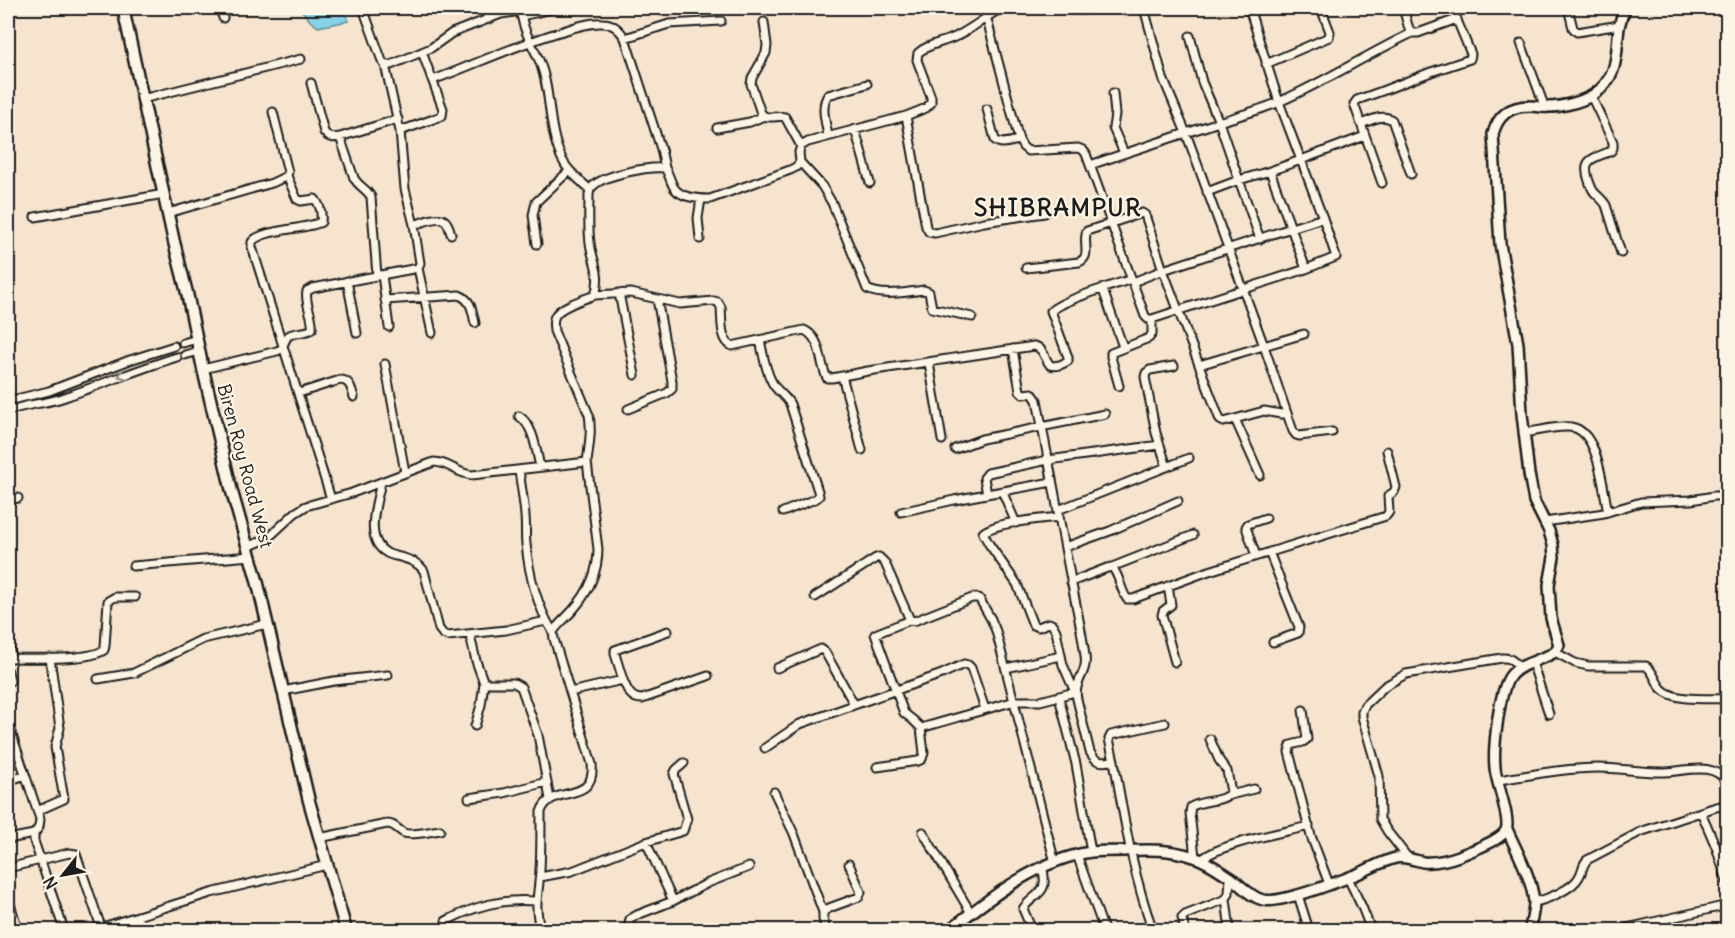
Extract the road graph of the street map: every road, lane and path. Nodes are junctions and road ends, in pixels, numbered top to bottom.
1 (123, 8) edge
2 (220, 8) edge
3 (363, 8) edge
4 (483, 8) edge
5 (557, 8) edge
6 (1002, 8) edge
7 (1028, 8) edge
8 (1114, 8) edge
9 (1144, 8) edge
10 (1249, 8) edge
11 (1321, 8) edge
12 (1403, 8) edge
13 (1452, 8) edge
14 (1568, 8) edge
15 (1626, 8) edge
16 (521, 12) edge
17 (986, 16) junction
18 (223, 18) dead end
19 (489, 19) junction
20 (1457, 20) junction
21 (721, 21) dead end
22 (764, 22) dead end
23 (1620, 25) junction
24 (1413, 33) junction
25 (1190, 36) dead end
26 (625, 38) junction
27 (531, 42) junction
28 (1521, 43) dead end
29 (422, 52) junction
30 (302, 58) dead end
31 (1266, 64) junction
32 (385, 65) junction
33 (433, 80) junction
34 (311, 83) dead end
35 (867, 84) dead end
36 (1113, 93) dead end
37 (1592, 96) junction
38 (142, 99) junction
39 (1279, 102) junction
40 (1545, 108) junction
41 (987, 109) dead end
42 (273, 112) dead end
43 (764, 116) junction
44 (906, 116) junction
45 (398, 119) junction
46 (1219, 122) junction
47 (1360, 124) junction
48 (717, 128) dead end
49 (855, 129) junction
50 (400, 131) junction
51 (1186, 133) junction
52 (828, 136) junction
53 (1365, 136) junction
54 (340, 137) junction
55 (1019, 140) junction
56 (801, 146) junction
57 (1124, 153) junction
58 (1301, 160) junction
59 (800, 162) junction
60 (1090, 165) junction
61 (665, 168) junction
62 (569, 171) junction
63 (1270, 171) junction
64 (1411, 174) dead end
65 (287, 176) junction
66 (1239, 180) junction
67 (870, 183) dead end
68 (1382, 183) dead end
69 (590, 190) junction
70 (1208, 192) junction
71 (164, 194) junction
72 (701, 199) junction
73 (168, 213) junction
74 (1045, 213) dead end
75 (35, 217) dead end
76 (1323, 218) junction
77 (1111, 222) junction
78 (414, 225) junction
79 (1291, 228) junction
80 (452, 234) dead end
81 (700, 239) dead end
82 (1260, 239) junction
83 (537, 244) dead end
84 (1228, 249) junction
85 (1621, 253) dead end
86 (418, 268) junction
87 (1026, 268) dead end
88 (1306, 269) junction
89 (1163, 270) junction
90 (380, 275) junction
91 (1132, 280) junction
92 (347, 281) junction
93 (1244, 288) junction
94 (1103, 290) junction
95 (619, 293) junction
96 (595, 295) junction
97 (424, 296) junction
98 (657, 299) junction
99 (385, 300) junction
100 (1179, 310) junction
101 (972, 317) dead end
102 (1152, 319) junction
103 (475, 323) dead end
104 (389, 327) dead end
105 (357, 333) dead end
106 (432, 333) dead end
107 (1304, 334) dead end
108 (196, 339) junction
109 (760, 340) junction
110 (183, 343) dead end
111 (284, 345) junction
112 (174, 346) dead end
113 (1264, 346) junction
114 (1123, 347) junction
115 (1013, 349) junction
116 (199, 351) junction
117 (929, 363) junction
118 (386, 364) dead end
119 (1199, 365) junction
120 (1174, 366) dead end
121 (203, 369) junction
122 (635, 375) dead end
123 (842, 376) junction
124 (1119, 386) dead end
125 (299, 393) junction
126 (354, 397) dead end
127 (8, 401) edge
128 (628, 410) dead end
129 (8, 411) edge
130 (1105, 414) dead end
131 (1287, 414) junction
132 (519, 416) dead end
133 (1234, 419) junction
134 (1041, 426) junction
135 (1332, 432) dead end
136 (1524, 433) junction
137 (942, 440) dead end
138 (1160, 445) junction
139 (956, 449) dead end
140 (862, 450) dead end
141 (1387, 451) dead end
142 (1189, 458) dead end
143 (1048, 460) junction
144 (587, 462) junction
145 (540, 467) junction
146 (1167, 467) junction
147 (519, 470) junction
148 (405, 472) junction
149 (1260, 475) dead end
150 (381, 482) junction
151 (1052, 482) junction
152 (1002, 491) junction
153 (987, 494) junction
154 (1728, 496) edge
155 (18, 498) dead end
156 (331, 499) junction
157 (8, 500) edge
158 (1178, 501) dead end
159 (783, 512) dead end
160 (901, 512) dead end
161 (1608, 512) junction
162 (1058, 513) junction
163 (1266, 518) dead end
164 (1545, 522) junction
165 (1016, 523) junction
166 (1193, 535) dead end
167 (1065, 547) junction
168 (250, 551) junction
169 (1269, 552) junction
170 (1256, 556) junction
171 (133, 566) dead end
172 (1112, 567) junction
173 (1071, 582) junction
174 (1168, 586) junction
175 (135, 597) dead end
176 (815, 597) dead end
177 (910, 620) junction
178 (546, 621) junction
179 (267, 624) junction
180 (668, 631) dead end
181 (553, 632) junction
182 (8, 635) edge
183 (470, 635) junction
184 (1273, 642) dead end
185 (1555, 652) junction
186 (1061, 656) junction
187 (50, 658) junction
188 (9, 659) edge
189 (1175, 662) dead end
190 (1532, 662) junction
191 (777, 668) dead end
192 (1006, 668) junction
193 (1520, 668) junction
194 (8, 671) edge
195 (388, 675) dead end
196 (708, 676) dead end
197 (98, 679) dead end
198 (623, 680) junction
199 (10, 681) dead end
200 (484, 683) junction
201 (895, 690) junction
202 (283, 691) junction
203 (570, 692) junction
204 (1075, 692) junction
205 (1059, 697) junction
206 (1728, 699) edge
207 (1015, 701) junction
208 (854, 705) junction
209 (986, 709) junction
210 (1304, 711) dead end
211 (1549, 714) dead end
212 (8, 723) edge
213 (1165, 723) dead end
214 (475, 726) dead end
215 (921, 728) junction
216 (1210, 739) dead end
217 (765, 748) dead end
218 (1114, 761) junction
219 (684, 763) dead end
220 (877, 766) dead end
221 (25, 775) junction
222 (8, 780) edge
223 (1497, 780) junction
224 (547, 782) junction
225 (1728, 783) edge
226 (1254, 789) dead end
227 (774, 792) dead end
228 (1230, 795) junction
229 (469, 798) dead end
230 (550, 800) junction
231 (1728, 805) edge
232 (38, 811) junction
233 (1701, 812) junction
234 (1309, 826) junction
235 (1507, 829) junction
236 (440, 830) dead end
237 (923, 832) dead end
238 (34, 834) junction
239 (319, 838) junction
240 (8, 839) edge
241 (646, 842) junction
242 (1130, 850) junction
243 (1091, 852) junction
244 (1077, 855) junction
245 (1198, 858) junction
246 (1408, 858) junction
247 (40, 860) junction
248 (1055, 862) junction
249 (849, 864) dead end
250 (327, 865) junction
251 (749, 867) dead end
252 (8, 868) edge
253 (1042, 868) junction
254 (540, 877) junction
255 (1230, 878) junction
256 (1348, 878) junction
257 (1329, 884) junction
258 (1728, 884) edge
259 (1298, 895) junction
260 (8, 897) edge
261 (1226, 899) junction
262 (536, 901) junction
263 (673, 901) junction
264 (1534, 902) junction
265 (1728, 905) edge
266 (823, 912) junction
267 (971, 913) junction
268 (138, 916) junction
269 (446, 921) dead end
270 (1651, 922) junction
271 (102, 929) edge
272 (18, 930) edge
273 (63, 930) edge
274 (93, 930) edge
275 (142, 930) edge
276 (346, 930) edge
277 (541, 930) edge
278 (630, 930) edge
279 (826, 930) edge
280 (949, 930) edge
281 (1032, 930) edge
282 (1104, 930) edge
283 (1153, 930) edge
284 (1185, 930) edge
285 (1230, 930) edge
286 (1309, 930) edge
287 (1371, 930) edge
288 (1530, 930) edge
289 (1618, 930) edge
290 (1654, 930) edge

1 - 38 main road, Biren Roy Road West
2 - 18 street
3 - 32 street
4 - 19 street
5 - 16 street
6 - 17 street
7 - 8 street
9 - 51 street
10 - 31 street
11 - 31 street
12 - 24 street
13 - 20 street
14 - 23 street
15 - 23 street
16 - 19 street
16 - 27 street
17 - 44 street
17 - 55 street
19 - 29 street
20 - 24 street
20 - 47 street
21 - 26 street
22 - 43 street
23 - 37 street
24 - 39 street
25 - 46 street
26 - 27 street
26 - 61 street
27 - 33 street
27 - 62 street
28 - 40 street
29 - 32 street
29 - 33 street
30 - 38 street
31 - 39 street
32 - 45 street
33 - 50 street
34 - 54 street
35 - 52 street
36 - 57 street
37 - 40 street
37 - 85 street
38 - 71 main road, Biren Roy Road West
39 - 46 street
39 - 58 street
40 - 136 street
41 - 55 street
42 - 65 street
43 - 48 street
43 - 56 street
44 - 49 street
44 - 74 street
45 - 50 street
45 - 54 street
46 - 51 street
46 - 66 street
47 - 53 street
47 - 64 street
49 - 52 street
49 - 67 street
50 - 78 street
51 - 57 street
51 - 70 street
52 - 56 street
53 - 58 street
53 - 68 street
54 - 90 street
55 - 60 street
56 - 59 street
57 - 60 street
58 - 63 street
58 - 76 street
59 - 72 street
59 - 101 street
60 - 77 street
61 - 69 street
61 - 72 street
62 - 69 street
62 - 83 street
63 - 66 street
63 - 79 street
65 - 73 street
65 - 111 street
66 - 70 street
66 - 82 street
69 - 96 street
70 - 84 street
71 - 73 main road, Biren Roy Road West
71 - 75 street
72 - 81 street
73 - 108 main road, Biren Roy Road West
76 - 79 street
76 - 88 street
77 - 87 street
77 - 89 street
77 - 91 street
78 - 80 street
78 - 86 street
79 - 82 street
79 - 88 street
82 - 84 street
84 - 89 street
84 - 93 street
86 - 90 street
86 - 97 street
88 - 93 street
89 - 91 street
89 - 100 street
90 - 92 street
90 - 99 street
91 - 94 street
91 - 102 street
92 - 105 street
92 - 111 street
93 - 100 street
93 - 113 street
94 - 114 street
94 - 115 street
95 - 96 street
95 - 98 street
95 - 122 street
96 - 144 street
97 - 99 street
97 - 103 street
97 - 106 street
98 - 109 street
98 - 128 street
99 - 104 street
100 - 102 street
100 - 119 street
102 - 114 street
107 - 113 street
108 - 110 street
108 - 116 main road, Biren Roy Road West
109 - 123 street
109 - 159 street
111 - 121 street
111 - 125 street
112 - 127 street
113 - 119 street
113 - 131 street
114 - 124 street
115 - 117 street
115 - 134 street
116 - 121 main road, Biren Roy Road West
116 -> 129 street
117 - 123 street
117 - 137 street
118 - 148 street
119 - 133 street
120 - 138 street
121 - 168 main road, Biren Roy Road West
123 - 140 street
125 - 126 street
125 - 156 street
130 - 134 street
131 - 133 street
131 - 135 street
132 - 145 street
133 - 149 street
134 - 139 street
134 - 143 street
136 - 161 street
136 - 164 street
138 - 143 street
138 - 146 street
141 - 169 street
142 - 146 street
143 - 151 street
143 - 153 street
144 - 145 street
144 - 181 street
145 - 147 street
146 - 162 street
147 - 148 street
147 - 178 street
148 - 150 street
150 - 156 street
150 - 183 street
151 - 152 street
151 - 162 street
152 - 153 street
152 - 165 street
153 - 160 street
154 - 161 street
155 - 157 street
156 - 168 street
158 - 167 street
161 - 164 street
162 - 165 street
162 - 167 street
163 - 170 street
164 - 185 street
165 - 186 street
166 - 172 street
167 - 173 street
168 - 171 street
168 - 179 main road, Biren Roy Road West
169 - 170 street
169 - 184 street
170 - 174 street
172 - 173 street
172 - 174 street
173 - 204 street
174 - 189 street
175 - 187 street
176 - 177 street
177 - 192 street
177 - 201 street
178 - 181 street
178 - 183 street
179 - 197 street
179 - 202 main road, Biren Roy Road West
180 - 198 street
181 - 203 street
182 - 188 street
183 - 200 street
185 - 190 street
185 - 206 street
186 - 192 street
186 - 204 street
187 - 188 street
187 - 232 street
190 - 193 street
190 - 211 street
191 - 208 street
192 - 207 street
193 - 223 street
193 - 246 street
194 - 199 street
195 - 202 street
196 - 198 street
198 - 203 street
200 - 214 street
200 - 224 street
201 - 208 street
201 - 209 street
201 - 215 street
202 - 239 main road, Biren Roy Road West
203 - 230 street
204 - 205 street
204 - 218 street
205 - 207 street
205 - 243 street
207 - 209 street
207 - 248 street
208 - 217 street
209 - 215 street
210 - 234 street
212 - 221 street
213 - 218 street
215 - 220 street
216 - 228 street
218 - 242 street
219 - 241 street
221 - 222 street
221 - 232 street
223 - 225 street
223 - 235 street
224 - 229 street
224 - 230 street
226 - 228 street
227 - 266 street
228 - 245 street
230 - 254 street
231 - 233 street
232 - 238 street
233 - 258 street
233 - 264 street
234 - 245 street
234 - 257 street
235 - 246 street
235 - 264 street
236 - 239 street
237 - 267 street
238 - 240 street
238 - 247 street
239 - 250 main road, Biren Roy Road West
241 - 254 street
241 - 263 street
242 - 243 street
242 - 245 street
242 - 283 street
243 - 244 street
244 - 248 street
244 - 282 street
245 - 255 street
246 - 256 street
247 - 252 street
247 - 271 street
247 - 273 street
248 - 253 street
249 - 266 street
250 - 268 street
250 - 276 main road, Biren Roy Road West
251 - 263 street
253 - 267 street
253 - 281 street
254 - 262 street
255 - 259 street
255 - 261 street
256 - 257 street
256 - 287 street
257 - 259 street
259 - 286 street
260 - 272 street
261 - 284 street
261 - 285 street
262 - 269 street
262 - 277 street
263 - 278 street
264 - 288 street
265 - 270 street
266 - 279 street
267 - 280 street
268 - 271 street
268 - 275 street
270 - 289 street
270 - 290 street
271 - 274 street

